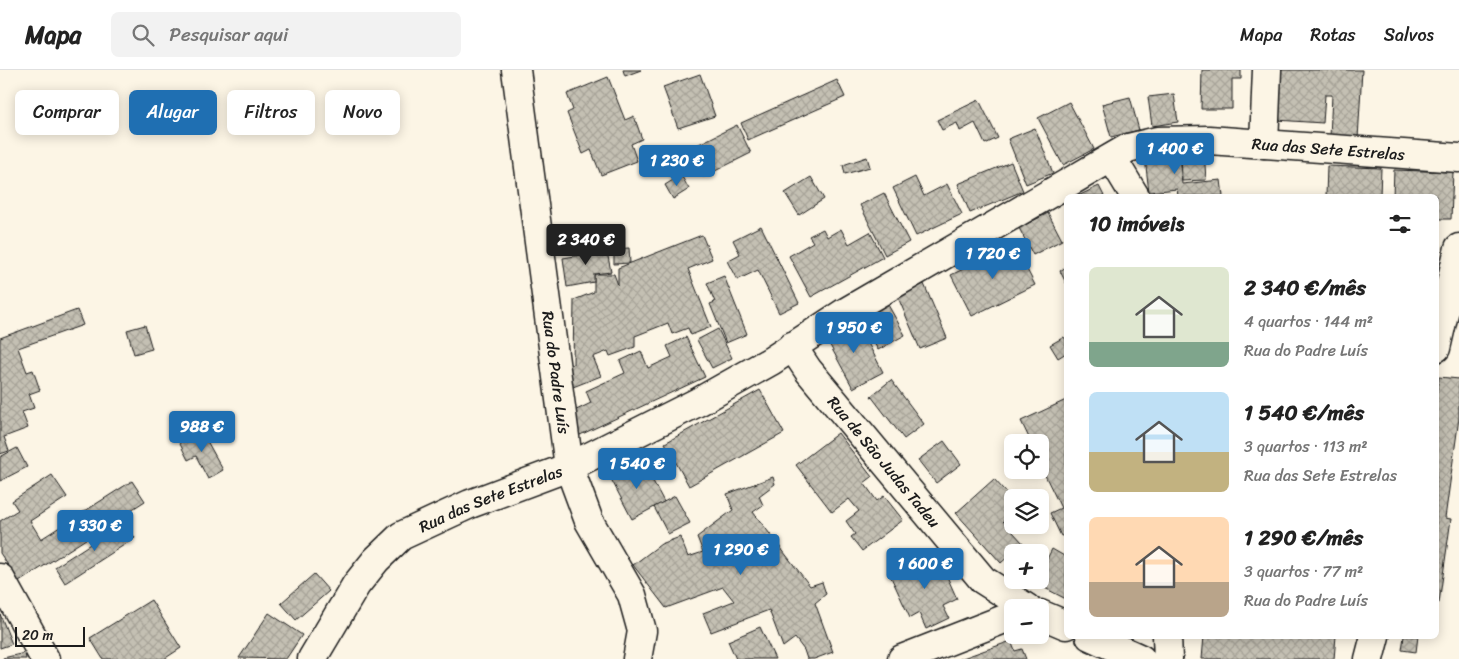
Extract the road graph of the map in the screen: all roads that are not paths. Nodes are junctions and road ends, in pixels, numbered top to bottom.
1 (516, 70) edge
2 (1267, 70) edge
3 (1264, 144) junction
4 (1112, 158) junction
5 (1459, 158) edge
6 (1134, 194) edge
7 (1459, 248) edge
8 (1439, 335) edge
9 (792, 346) junction
10 (569, 467) junction
11 (0, 578) edge
12 (1013, 599) edge
13 (1049, 618) edge
14 (1004, 619) edge
15 (1064, 625) edge
16 (1097, 639) edge
17 (1167, 639) edge
18 (1374, 639) edge
19 (44, 659) edge
20 (312, 659) edge
21 (637, 659) edge
22 (902, 659) edge
23 (1141, 659) edge
24 (1168, 659) edge
25 (1369, 659) edge

1 - 10 street, Rua do Padre Luís
2 - 3 street
3 - 4 street, Rua das Sete Estrelas
3 - 5 street, Rua das Sete Estrelas
4 - 6 street
4 - 9 street, Rua das Sete Estrelas
7 - 8 street
9 - 10 street, Rua das Sete Estrelas
9 - 12 street, Rua de São Judas Tadeu
10 - 20 street, Rua das Sete Estrelas
10 - 21 street, Rua do Padre Luís
11 - 19 street
13 - 15 street
14 - 22 street
16 - 23 street
17 - 24 street
18 - 25 street

